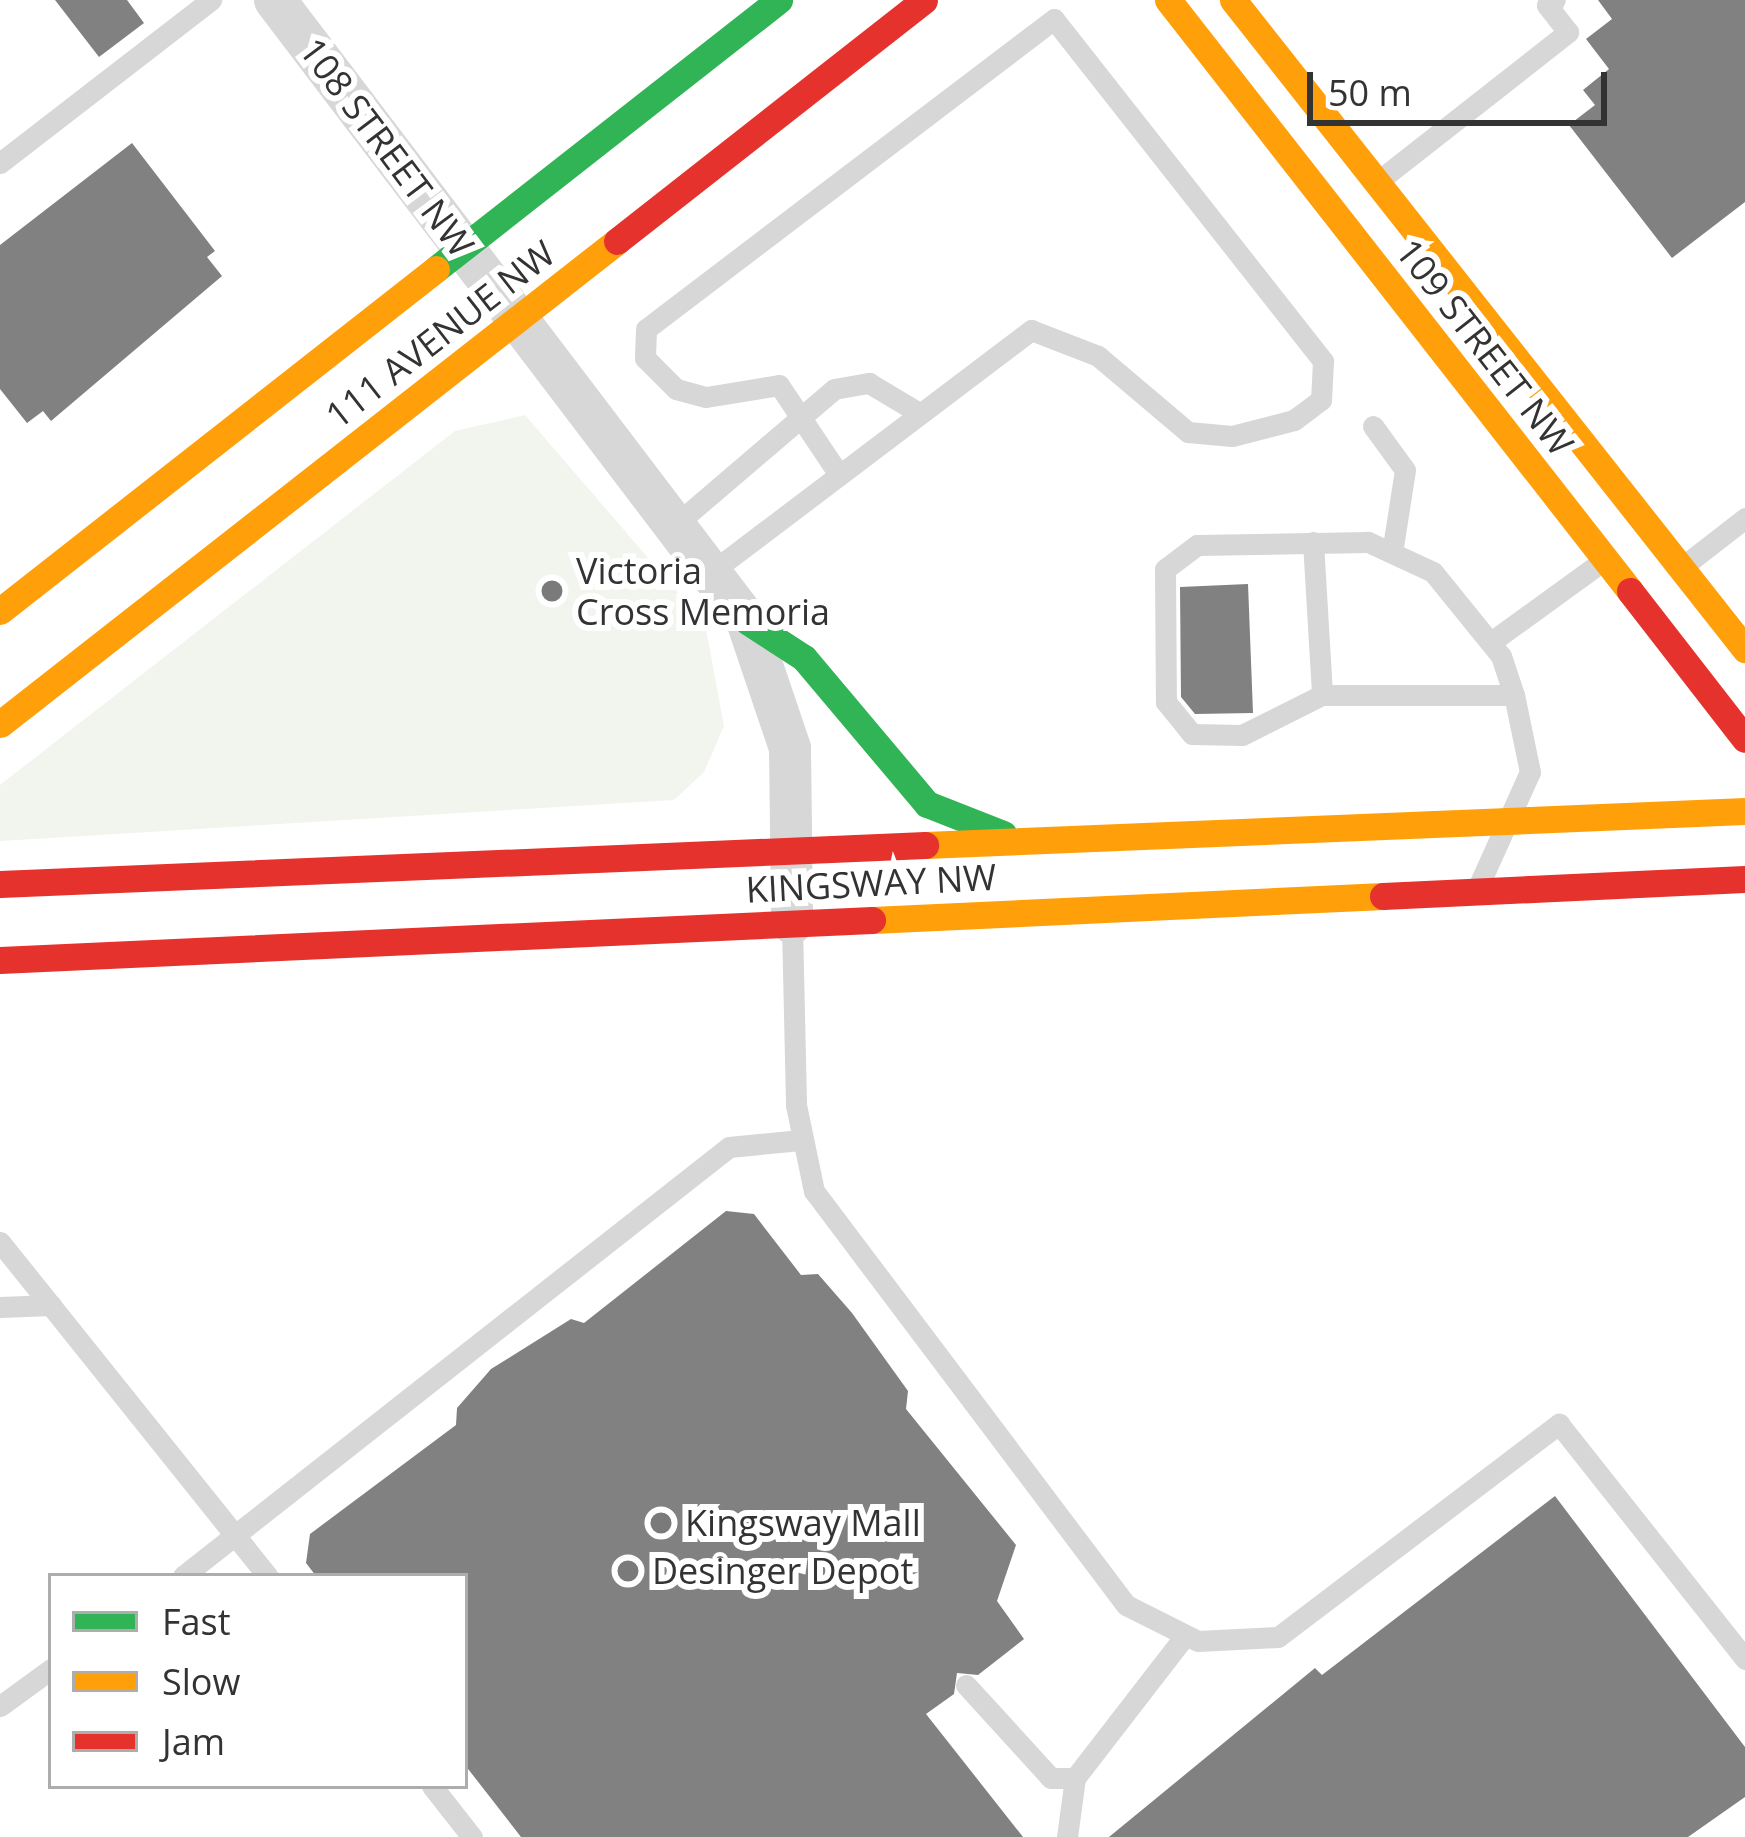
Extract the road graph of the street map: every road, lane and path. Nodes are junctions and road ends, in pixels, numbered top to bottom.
1 (211, 0) edge
2 (275, 0) edge
3 (779, 0) edge
4 (924, 0) edge
5 (1168, 0) edge
6 (1233, 0) edge
7 (1555, 0) edge
8 (0, 164) edge
9 (1377, 182) junction
10 (464, 249) junction
11 (520, 318) junction
12 (916, 411) junction
13 (801, 419) junction
14 (1372, 426) dead end
15 (838, 473) junction
16 (1745, 518) edge
17 (675, 525) junction
18 (1312, 542) junction
19 (1394, 547) junction
20 (1605, 559) junction
21 (1681, 568) junction
22 (710, 573) junction
23 (0, 611) edge
24 (747, 621) junction
25 (1491, 642) junction
26 (1745, 649) edge
27 (1514, 694) junction
28 (1322, 695) junction
29 (0, 724) edge
30 (1745, 739) edge
31 (1745, 811) edge
32 (1508, 822) junction
33 (1026, 842) junction
34 (791, 852) junction
35 (1745, 879) edge
36 (0, 884) edge
37 (1475, 893) junction
38 (792, 923) junction
39 (0, 960) edge
40 (801, 1140) junction
41 (0, 1241) edge
42 (51, 1305) junction
43 (0, 1307) edge
44 (235, 1534) junction
45 (188, 1573) edge
46 (266, 1573) edge
47 (1184, 1637) junction
48 (1745, 1659) edge
49 (48, 1671) edge
50 (966, 1684) dead end
51 (0, 1706) edge
52 (1075, 1778) junction
53 (434, 1789) edge
54 (472, 1837) edge
55 (1067, 1837) edge

1 - 8 lane
2 - 10 street, 108 STREET NW
3 - 10 main road, 111 AVENUE NW
4 - 11 main road, 111 AVENUE NW
5 - 20 main road, 109 STREET NW
6 - 9 main road, 109 STREET NW
7 - 9 lane
9 - 21 main road, 109 STREET NW
10 - 11 street, 108 STREET NW
10 - 23 main road, 111 AVENUE NW
11 - 17 street, 108 STREET NW
11 - 29 main road, 111 AVENUE NW
12 - 13 lane
12 - 13 lane
12 - 15 lane
13 - 15 lane
13 - 17 lane
14 - 19 lane
15 - 22 lane
16 - 21 lane
17 - 22 street, 108 STREET NW
18 - 19 lane
18 - 28 lane
18 - 28 lane
19 - 25 lane
20 - 25 lane
20 - 30 main road, 109 STREET NW
21 - 26 main road, 109 STREET NW
22 - 24 street, 108 STREET NW
24 - 33 main road
24 - 34 street, 108 STREET NW
25 - 27 lane
27 - 28 lane
27 - 32 lane
31 - 32 main road, KINGSWAY NW
32 - 33 main road, KINGSWAY NW
32 - 37 lane
33 - 34 main road, KINGSWAY NW
34 - 36 main road, KINGSWAY NW
34 - 38 street, 108 STREET NW
35 - 37 main road, KINGSWAY NW
37 - 38 main road, KINGSWAY NW
38 - 39 main road, KINGSWAY NW
38 - 40 lane
40 - 44 lane
40 - 47 lane
41 - 42 lane
42 - 43 lane
42 - 44 lane
44 - 45 lane
44 - 46 lane
47 - 48 lane
47 - 52 lane
49 - 51 lane
50 - 52 lane
52 - 55 lane
53 - 54 lane

